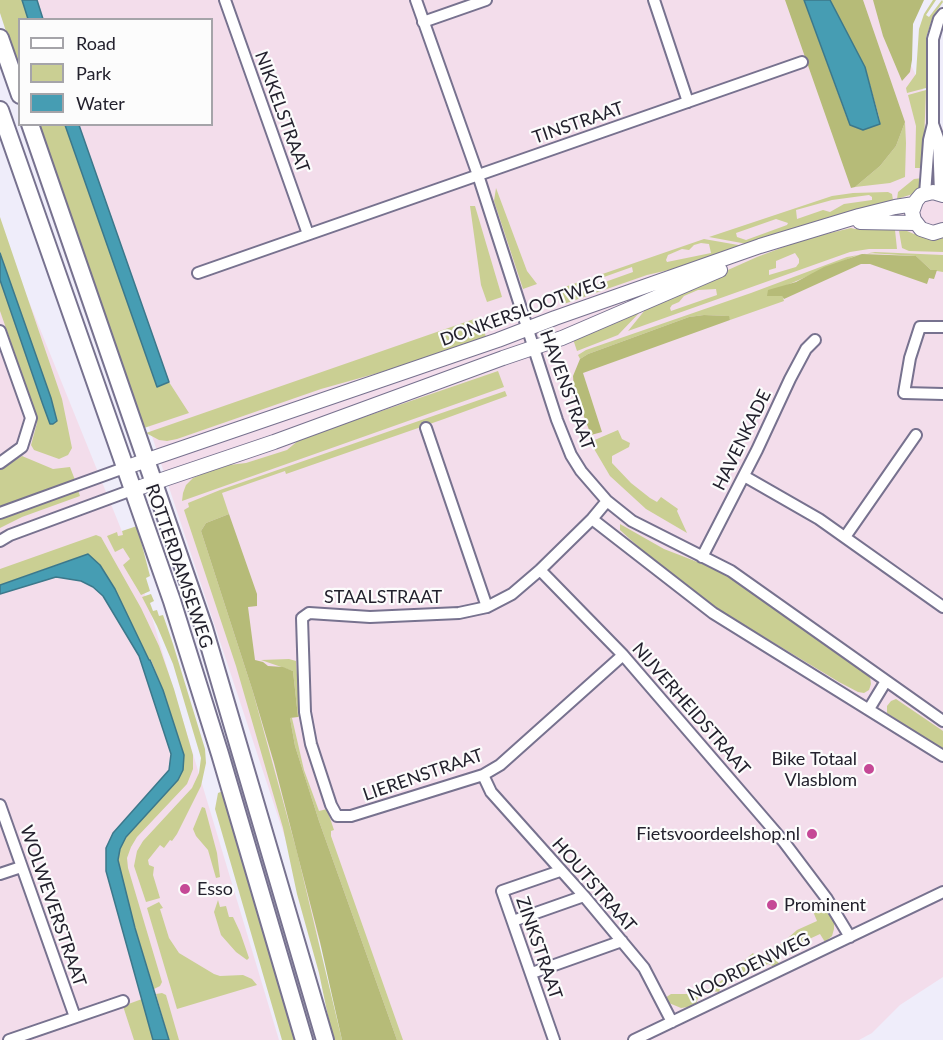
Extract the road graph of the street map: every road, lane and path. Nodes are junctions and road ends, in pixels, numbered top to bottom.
1 (225, 0) edge
2 (416, 0) edge
3 (486, 0) edge
4 (654, 0) edge
5 (943, 14) edge
6 (423, 22) junction
7 (0, 38) edge
8 (802, 62) dead end
9 (18, 89) edge
10 (688, 102) junction
11 (0, 110) edge
12 (933, 124) junction
13 (31, 126) edge
14 (478, 175) junction
15 (925, 194) junction
16 (942, 194) edge
17 (914, 204) junction
18 (915, 223) junction
19 (943, 230) edge
20 (308, 234) junction
21 (198, 273) dead end
22 (943, 327) edge
23 (527, 329) junction
24 (0, 331) edge
25 (815, 340) dead end
26 (533, 348) junction
27 (943, 394) edge
28 (426, 428) dead end
29 (916, 435) dead end
30 (146, 462) junction
31 (0, 463) edge
32 (124, 468) junction
33 (744, 476) junction
34 (153, 482) junction
35 (132, 490) junction
36 (607, 501) junction
37 (0, 513) edge
38 (592, 519) junction
39 (845, 537) junction
40 (0, 541) edge
41 (702, 557) junction
42 (540, 570) junction
43 (942, 603) edge
44 (487, 607) junction
45 (623, 656) junction
46 (886, 681) junction
47 (869, 710) junction
48 (305, 712) joint
49 (943, 721) edge
50 (943, 756) edge
51 (483, 775) junction
52 (0, 805) edge
53 (21, 867) junction
54 (560, 871) junction
55 (0, 874) edge
56 (943, 892) edge
57 (584, 897) junction
58 (513, 921) junction
59 (850, 936) junction
60 (622, 941) junction
61 (532, 974) junction
62 (123, 1001) dead end
63 (75, 1017) junction
64 (672, 1022) junction
65 (9, 1040) edge
66 (304, 1040) edge
67 (325, 1040) edge
68 (554, 1040) edge
69 (634, 1040) edge

1 - 20 street, NIKKELSTRAAT
2 - 6 street, HAVENSTRAAT
3 - 6 street
4 - 10 street
5 - 12 street
6 - 14 street, HAVENSTRAAT
7 - 9 main road
8 - 10 street, TINSTRAAT
10 - 14 street, TINSTRAAT
11 - 32 main road, ROTTERDAMSEWEG
12 - 15 street
12 - 16 street
13 - 30 main road, ROTTERDAMSEWEG
14 - 20 street
14 - 23 street, HAVENSTRAAT
15 - 16 street
15 - 17 street
17 - 18 street
17 - 23 street, DONKERSLOOTWEG
18 - 19 street, DONKERSLOOTWEG
18 - 26 street, DONKERSLOOTWEG
20 - 21 street
22 - 27 street
23 - 26 street, HAVENSTRAAT
23 - 30 street, DONKERSLOOTWEG
24 - 31 street
25 - 33 street, HAVENKADE
26 - 34 street, DONKERSLOOTWEG
26 - 36 street, HAVENSTRAAT
28 - 44 street
29 - 39 street
30 - 32 street, DONKERSLOOTWEG
30 - 34 main road, ROTTERDAMSEWEG
32 - 35 main road, ROTTERDAMSEWEG
32 - 37 street
33 - 39 street
33 - 41 street, HAVENKADE
34 - 35 street, DONKERSLOOTWEG
34 - 67 main road, ROTTERDAMSEWEG
35 - 40 street
35 - 66 main road, ROTTERDAMSEWEG
36 - 38 street, STAALSTRAAT
36 - 41 street, HAVENSTRAAT
38 - 42 street, STAALSTRAAT
38 - 47 street
39 - 43 street
41 - 46 street, HAVENSTRAAT
42 - 44 street, STAALSTRAAT
42 - 45 street, NIJVERHEIDSTRAAT
44 - 48 street, STAALSTRAAT
45 - 51 street, LIERENSTRAAT
45 - 59 street, NIJVERHEIDSTRAAT
46 - 47 street
46 - 49 street, HAVENSTRAAT
47 - 50 street
48 - 51 street, LIERENSTRAAT
51 - 54 street, HOUTSTRAAT
52 - 53 street, WOLWEVERSTRAAT
53 - 55 street
53 - 63 street, WOLWEVERSTRAAT
54 - 57 street, HOUTSTRAAT
54 - 58 street, ZINKSTRAAT
56 - 59 street, NOORDENWEG
57 - 58 street
57 - 60 street, HOUTSTRAAT
58 - 61 street, ZINKSTRAAT
59 - 64 street, NOORDENWEG
60 - 61 street
60 - 64 street, HOUTSTRAAT
61 - 68 street, ZINKSTRAAT
62 - 63 street
63 - 65 street
64 - 69 street, NOORDENWEG

